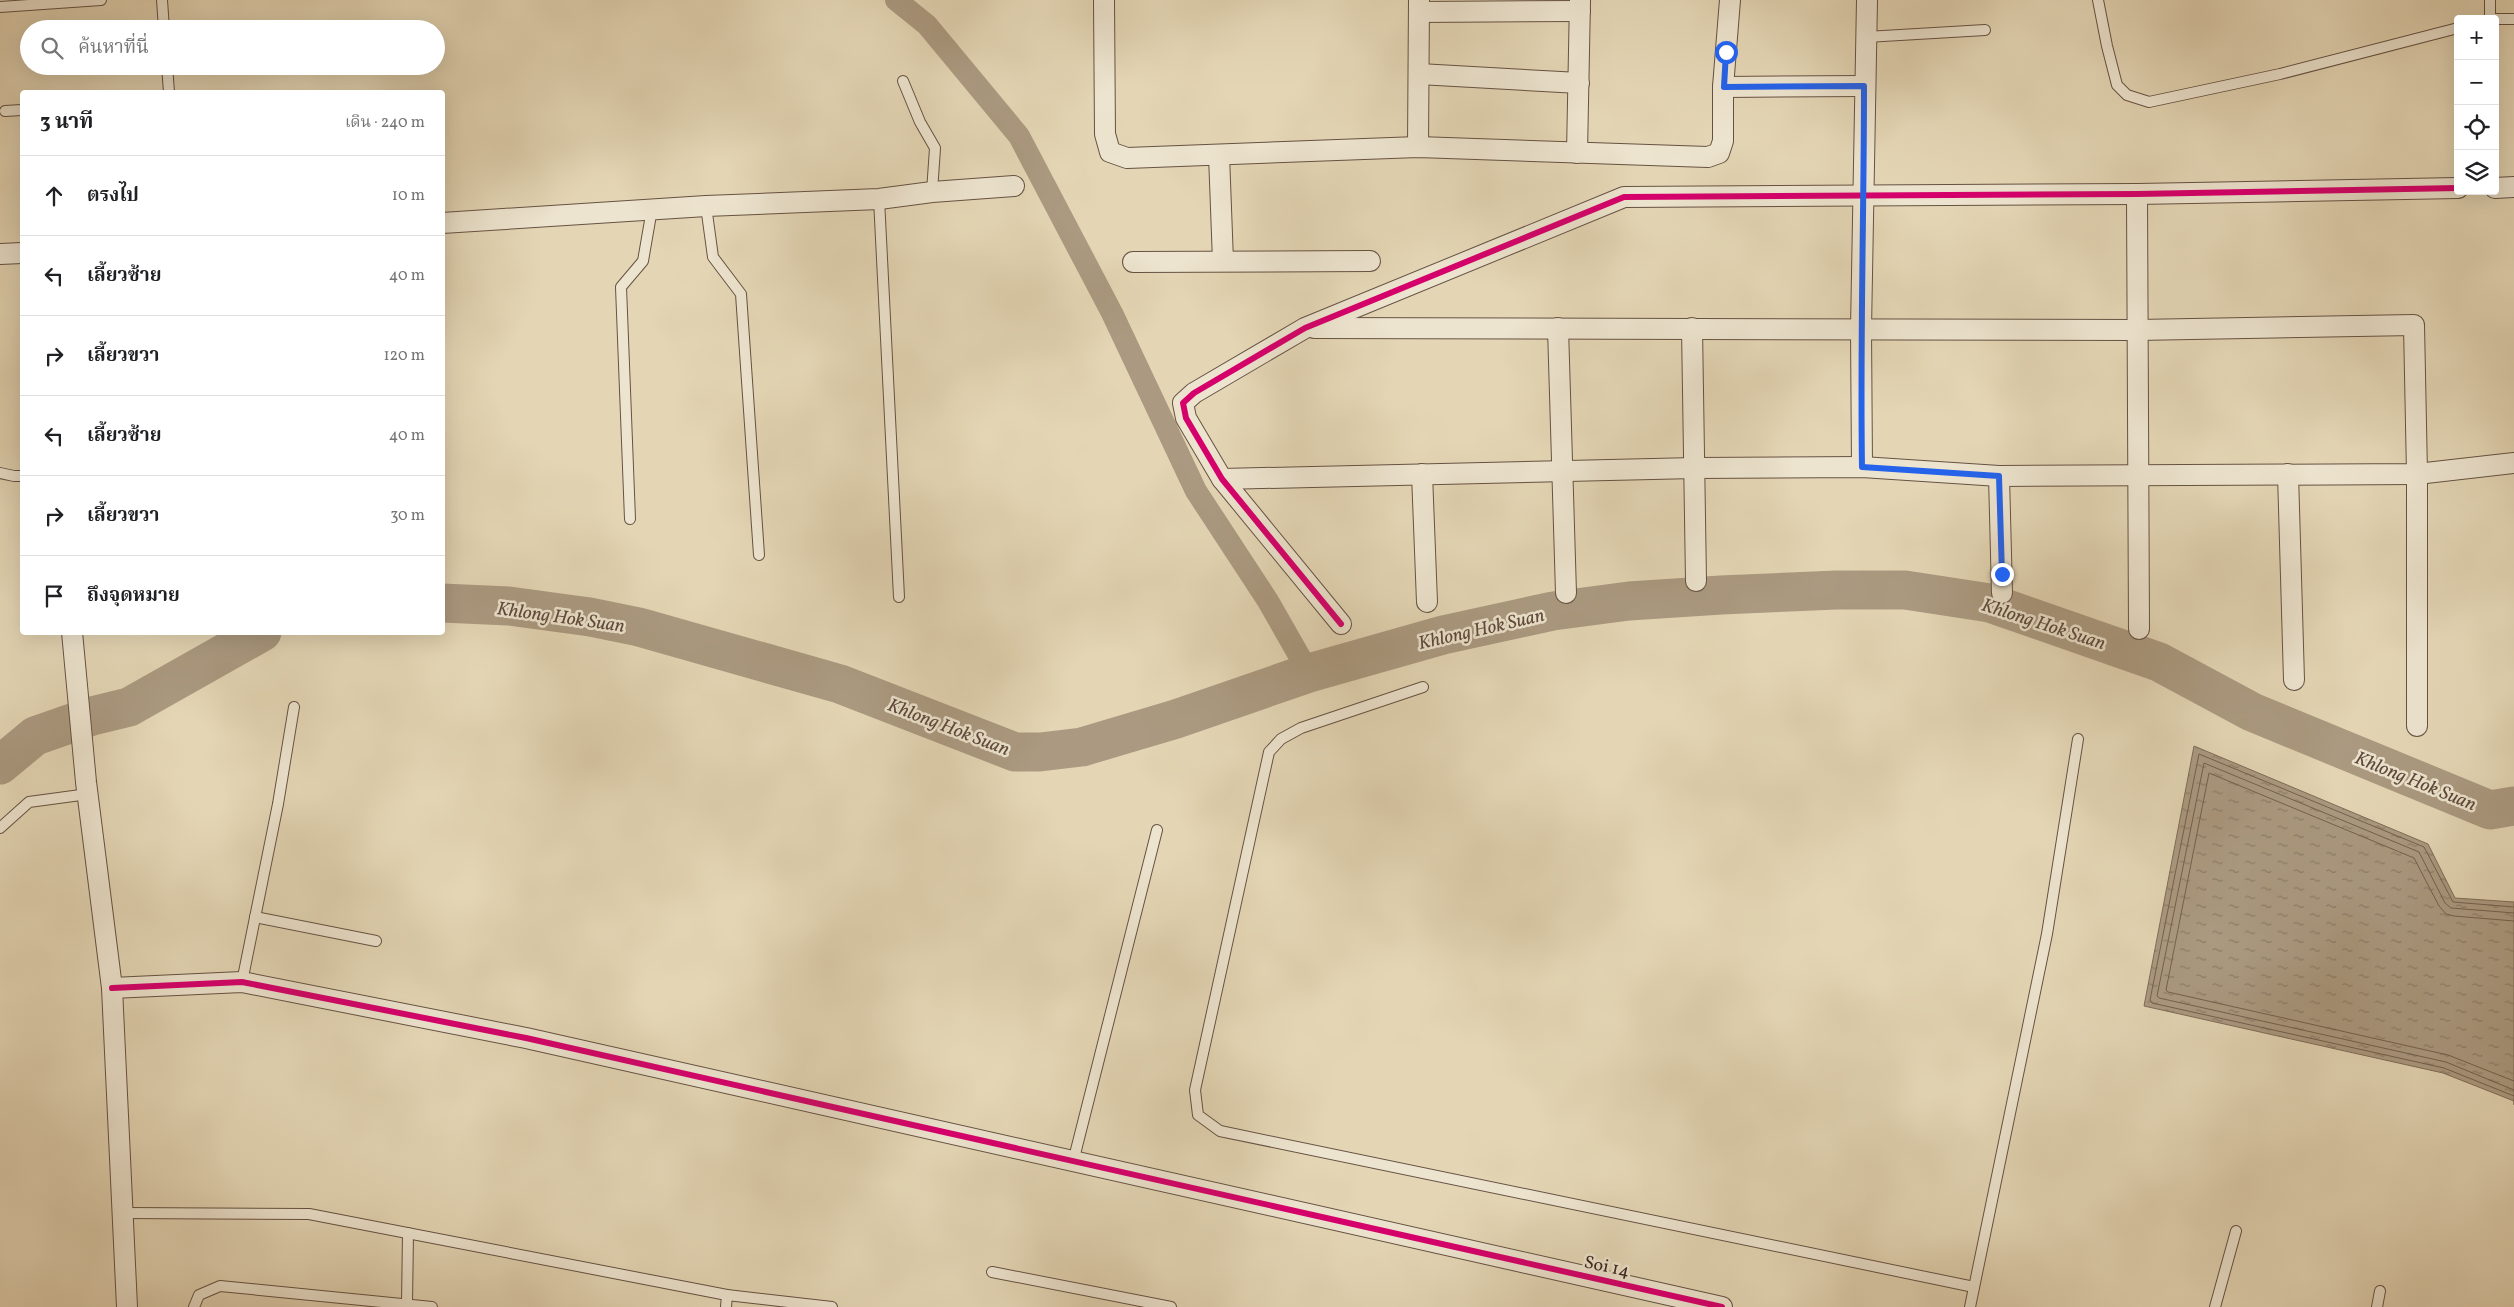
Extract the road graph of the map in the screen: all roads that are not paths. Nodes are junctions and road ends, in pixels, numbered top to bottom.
1 (101, 0) edge
2 (162, 0) edge
3 (1104, 0) edge
4 (1730, 0) edge
5 (1868, 0) edge
6 (2098, 0) edge
7 (2490, 0) edge
8 (1419, 6) edge
9 (1580, 6) edge
10 (0, 7) edge
11 (2490, 15) edge
12 (2499, 19) edge
13 (2514, 19) edge
14 (163, 20) edge
15 (2454, 29) edge
16 (1985, 30) dead end
17 (1866, 37) junction
18 (1419, 74) junction
19 (168, 75) edge
20 (903, 81) dead end
21 (1578, 83) junction
22 (1864, 86) junction
23 (1724, 87) junction
24 (169, 90) edge
25 (20, 110) edge
26 (4, 112) dead end
27 (1418, 147) junction
28 (1577, 153) junction
29 (1219, 155) junction
30 (1014, 186) dead end
31 (2514, 187) edge
32 (2454, 188) edge
33 (2499, 188) edge
34 (932, 192) junction
35 (2138, 194) junction
36 (1865, 197) junction
37 (879, 199) junction
38 (706, 206) junction
39 (652, 209) junction
40 (445, 223) edge
41 (20, 253) edge
42 (0, 254) edge
43 (1223, 261) junction
44 (1370, 261) dead end
45 (1133, 262) dead end
46 (1305, 328) junction
47 (1558, 328) junction
48 (1692, 328) junction
49 (1861, 329) junction
50 (2137, 330) junction
51 (2514, 463) edge
52 (1862, 467) junction
53 (1695, 468) junction
54 (1561, 470) junction
55 (0, 473) edge
56 (1422, 474) junction
57 (2288, 474) junction
58 (2417, 474) junction
59 (2140, 475) junction
60 (20, 476) edge
61 (1999, 476) junction
62 (1222, 479) junction
63 (630, 519) dead end
64 (759, 555) dead end
65 (1696, 581) dead end
66 (1566, 593) dead end
67 (2002, 594) dead end
68 (899, 597) dead end
69 (1427, 602) dead end
70 (1341, 624) dead end
71 (2139, 629) dead end
72 (72, 635) edge
73 (2294, 680) dead end
74 (1424, 687) dead end
75 (294, 707) dead end
76 (2417, 726) dead end
77 (2078, 739) dead end
78 (87, 788) junction
79 (0, 828) edge
80 (1157, 830) dead end
81 (255, 917) junction
82 (376, 942) dead end
83 (242, 982) junction
84 (112, 988) junction
85 (1073, 1162) junction
86 (123, 1213) junction
87 (2236, 1231) dead end
88 (408, 1233) junction
89 (992, 1272) dead end
90 (1974, 1287) junction
91 (2380, 1291) dead end
92 (727, 1295) junction
93 (407, 1304) junction
94 (127, 1307) edge
95 (194, 1307) edge
96 (432, 1307) edge
97 (726, 1307) edge
98 (832, 1307) edge
99 (1171, 1307) edge
100 (1722, 1307) edge
101 (1970, 1307) edge
102 (2214, 1307) edge
103 (2377, 1307) edge

1 - 10 lane
2 - 14 lane
3 - 29 street
4 - 23 street
5 - 17 street
6 - 15 lane
7 - 11 lane
8 - 9 street
8 - 18 street
9 - 21 street
12 - 13 lane
16 - 17 lane
17 - 22 street
18 - 21 street
18 - 27 street
19 - 24 lane
20 - 34 lane
21 - 28 street
22 - 23 street
22 - 36 street
23 - 28 street
25 - 26 lane
27 - 28 street
27 - 29 street
29 - 43 street
30 - 34 street
31 - 33 street
32 - 35 street
34 - 37 street
35 - 36 street
35 - 50 street
36 - 46 street
36 - 49 street
37 - 38 street
37 - 68 lane
38 - 39 street
38 - 64 lane
39 - 40 street
39 - 63 lane
41 - 42 street
43 - 44 street
43 - 45 street
46 - 47 street
46 - 62 street
47 - 48 street
47 - 54 street
48 - 49 street
48 - 53 street
49 - 50 street
49 - 52 street
50 - 58 street
50 - 59 street
51 - 58 street
52 - 53 street
52 - 61 street
53 - 54 street
53 - 65 street
54 - 56 street
54 - 66 street
55 - 60 lane
56 - 62 street
56 - 69 street
57 - 58 street
57 - 59 street
57 - 73 street
58 - 76 street
59 - 61 street
59 - 71 street
61 - 67 street
62 - 70 street
72 - 78 street
74 - 90 lane
75 - 81 lane
77 - 90 lane
78 - 79 lane
78 - 84 street
80 - 85 lane
81 - 82 lane
81 - 83 lane
83 - 84 street, Soi 14
83 - 85 street, Soi 14
84 - 86 street
85 - 100 street, Soi 14
86 - 88 lane
86 - 94 street
87 - 102 lane
88 - 92 lane
88 - 93 lane
89 - 99 lane
90 - 101 lane
91 - 103 lane
92 - 97 lane
92 - 98 lane
93 - 95 lane
93 - 96 lane

